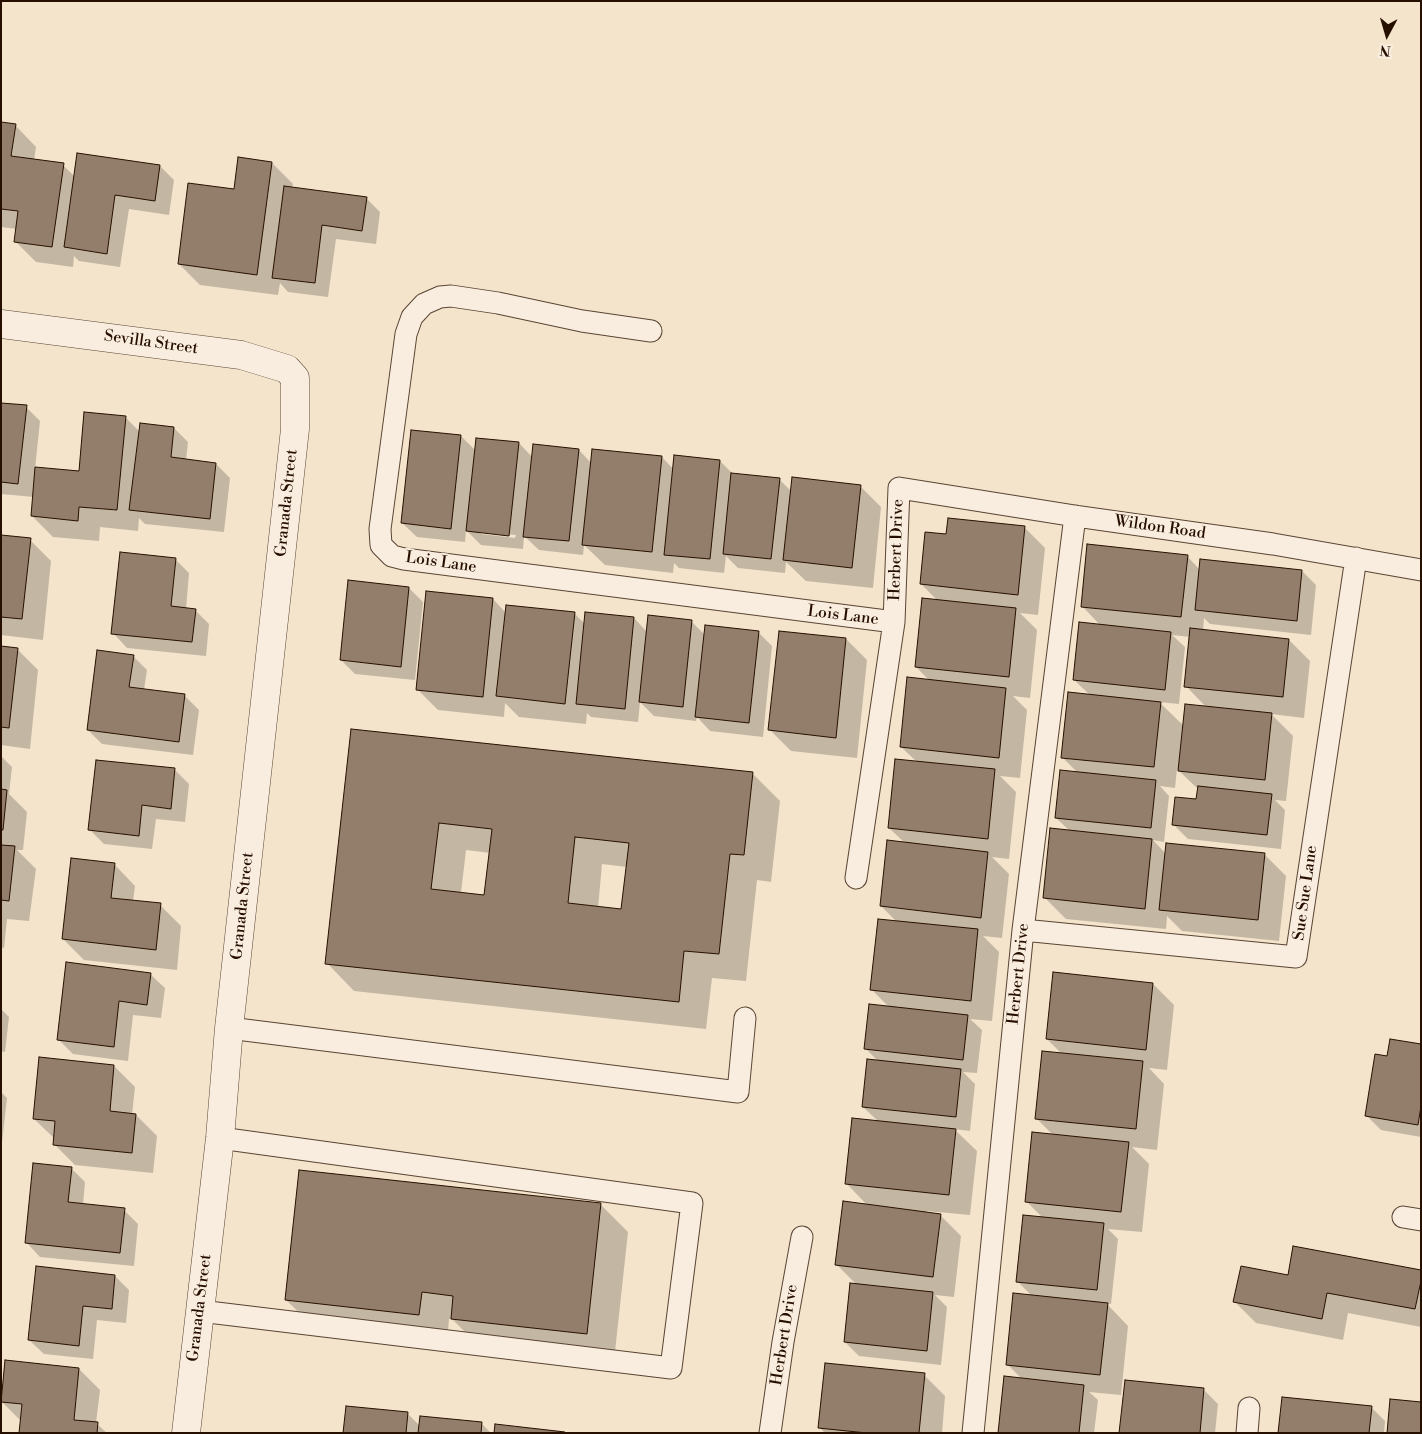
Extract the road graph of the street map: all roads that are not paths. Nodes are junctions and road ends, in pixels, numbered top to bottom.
1 (1, 324) edge
2 (651, 331) dead end
3 (295, 378) joint
4 (899, 488) joint
5 (1075, 516) junction
6 (1356, 558) junction
7 (1421, 570) edge
8 (894, 622) junction
9 (856, 878) dead end
10 (1023, 930) junction
11 (745, 1018) dead end
12 (229, 1028) junction
13 (220, 1138) junction
14 (802, 1237) dead end
15 (200, 1310) junction
16 (1250, 1408) dead end
17 (186, 1433) edge
18 (770, 1433) edge
19 (973, 1433) edge
20 (1247, 1433) edge

1 - 3 street, Sevilla Street
2 - 8 lane, Lois Lane
3 - 12 street, Granada Street
4 - 5 lane, Wildon Road
4 - 8 lane, Herbert Drive
5 - 6 lane, Wildon Road
5 - 10 lane, Herbert Drive
6 - 7 lane, Wildon Road
6 - 10 lane, Sue Sue Lane
8 - 9 lane, Herbert Drive
10 - 19 lane, Herbert Drive
11 - 12 lane
12 - 13 street, Granada Street
13 - 15 street, Granada Street
13 - 15 lane
14 - 18 lane, Herbert Drive
15 - 17 street, Granada Street
16 - 20 lane

